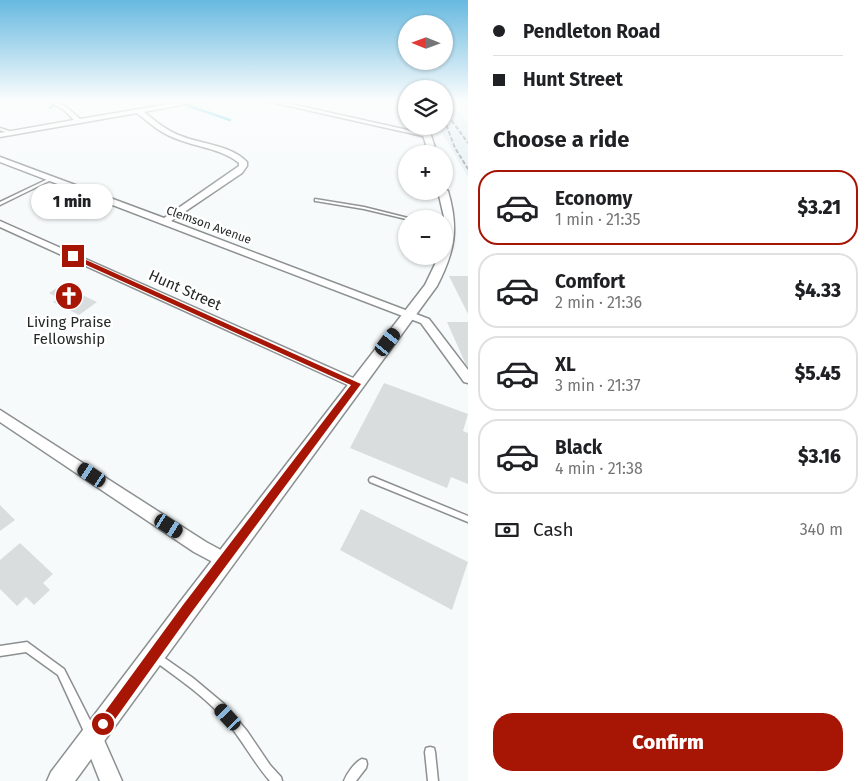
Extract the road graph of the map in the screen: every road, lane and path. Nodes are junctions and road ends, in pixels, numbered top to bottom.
1 (177, 136) edge
2 (0, 159) edge
3 (52, 179) junction
4 (316, 200) dead end
5 (0, 204) edge
6 (398, 216) edge
7 (165, 221) junction
8 (0, 224) edge
9 (442, 265) edge
10 (410, 314) junction
11 (468, 379) edge
12 (356, 384) junction
13 (0, 415) edge
14 (373, 480) dead end
15 (468, 519) edge
16 (224, 560) junction
17 (0, 651) edge
18 (153, 655) junction
19 (93, 738) junction
20 (430, 752) dead end
21 (362, 764) dead end
22 (60, 781) edge
23 (111, 781) edge
24 (277, 781) edge
25 (349, 781) edge
26 (433, 781) edge

1 - 7 street
2 - 3 street, Clemson Avenue
3 - 5 lane
3 - 7 street, Clemson Avenue
4 - 6 lane
7 - 10 street, Clemson Avenue
8 - 12 street, Hunt Street
9 - 10 street
10 - 11 street, Clemson Avenue
10 - 12 street
12 - 16 street
13 - 16 street
14 - 15 lane
16 - 18 street
17 - 19 lane
18 - 19 street
18 - 24 lane
19 - 22 street
19 - 23 street
20 - 26 lane
21 - 25 lane

